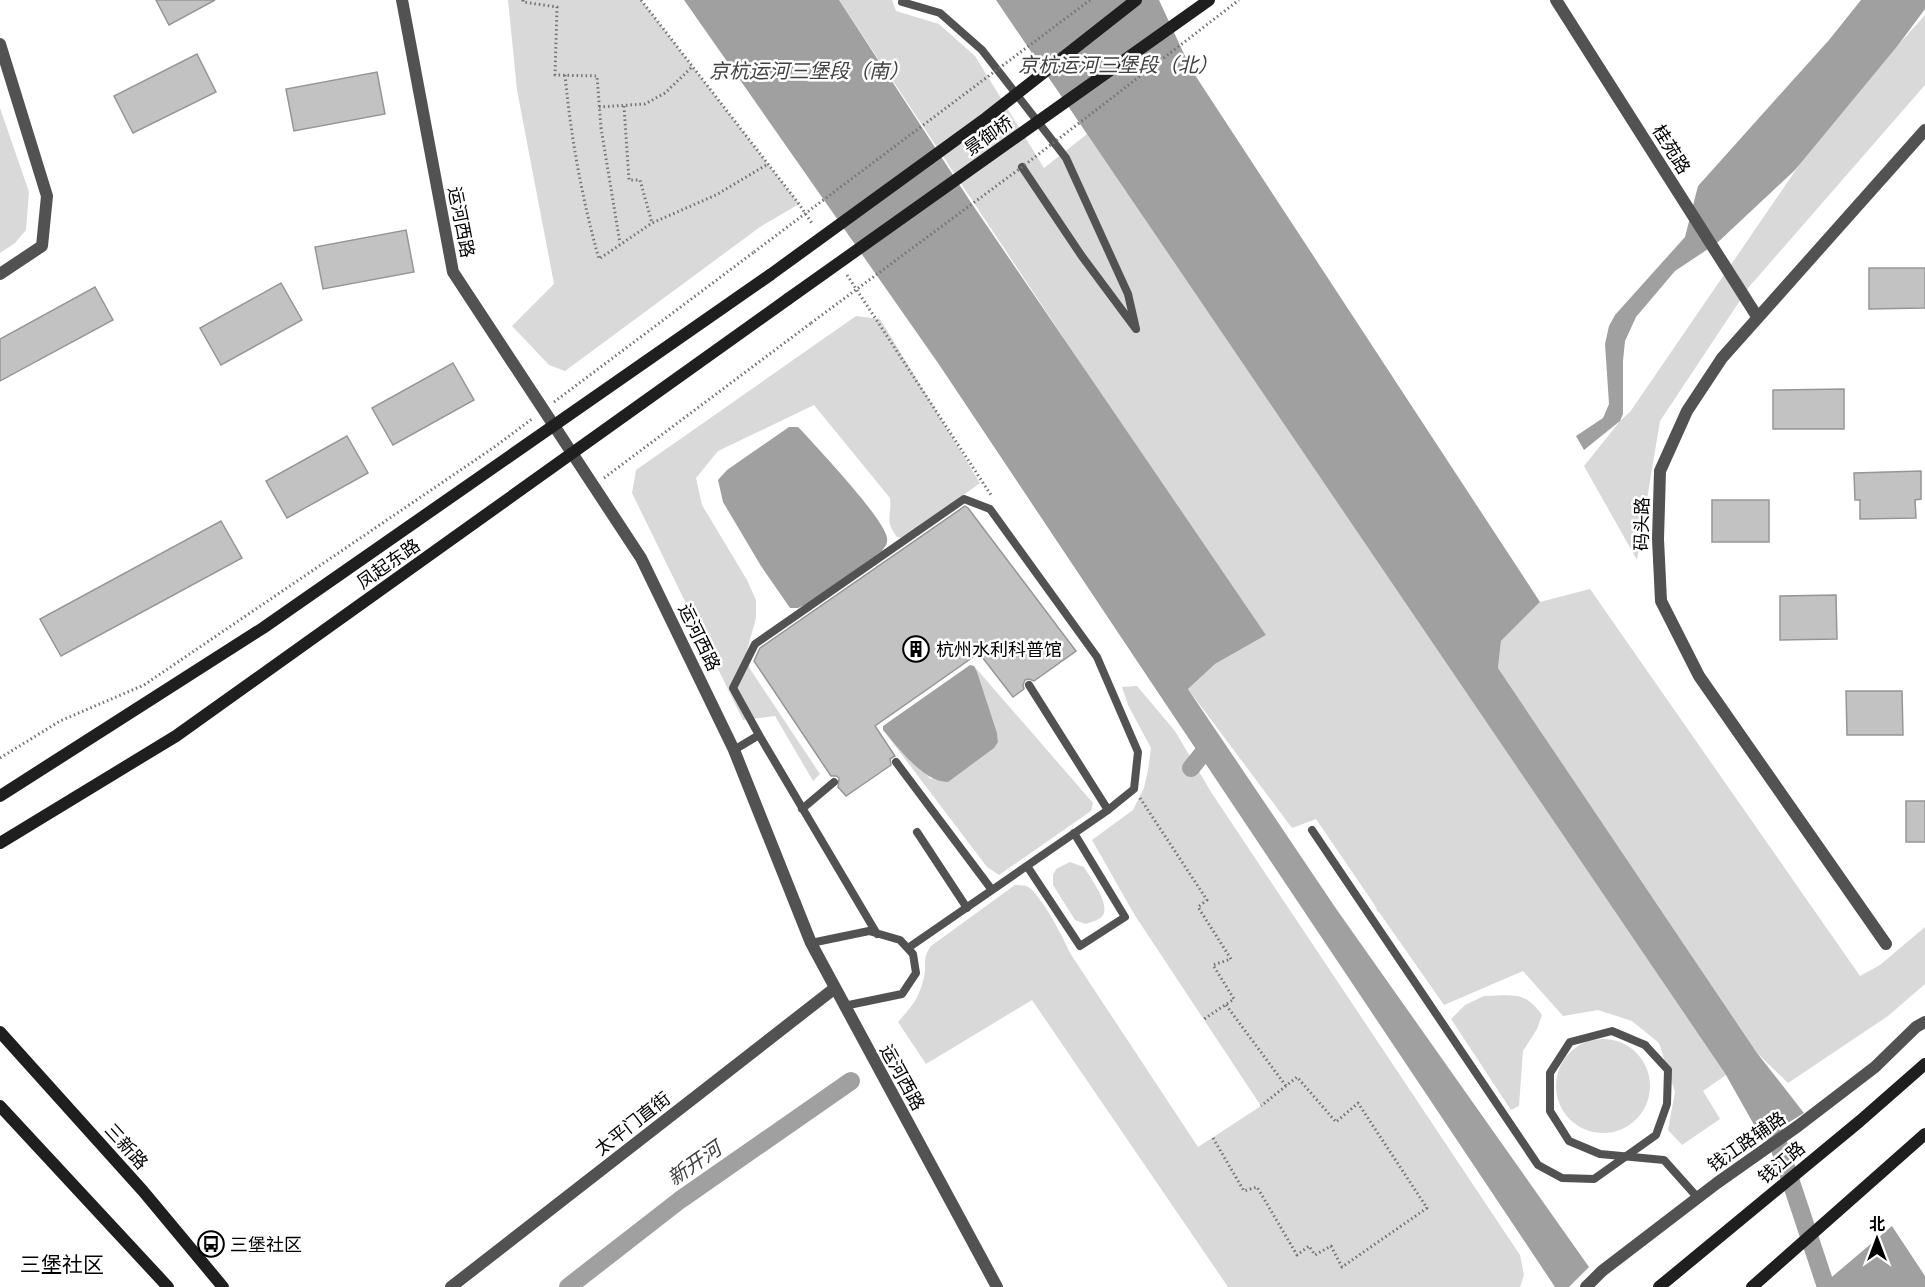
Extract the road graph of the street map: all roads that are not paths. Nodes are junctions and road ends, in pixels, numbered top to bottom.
1 (402, 0) edge
2 (1136, 0) edge
3 (1209, 0) edge
4 (1556, 0) edge
5 (902, 2) dead end
6 (0, 44) edge
7 (1925, 130) edge
8 (1022, 167) road end
9 (0, 274) edge
10 (770, 275) joint
11 (788, 299) joint
12 (1758, 318) junction
13 (554, 426) junction
14 (572, 454) junction
15 (1029, 685) dead end
16 (759, 735) junction
17 (734, 750) junction
18 (896, 762) dead end
19 (834, 782) dead end
20 (0, 796) edge
21 (802, 809) junction
22 (1108, 810) junction
23 (1312, 830) dead end
24 (917, 831) dead end
25 (1074, 833) junction
26 (0, 843) edge
27 (1027, 866) junction
28 (992, 890) junction
29 (967, 908) junction
30 (877, 934) junction
31 (811, 943) junction
32 (1886, 944) dead end
33 (908, 948) junction
34 (835, 988) junction
35 (844, 1006) junction
36 (1925, 1022) edge
37 (0, 1032) edge
38 (1925, 1064) edge
39 (0, 1106) edge
40 (1925, 1134) edge
41 (1698, 1198) junction
42 (168, 1287) edge
43 (223, 1287) edge
44 (451, 1287) edge
45 (997, 1287) edge
46 (1586, 1287) edge
47 (1659, 1287) edge
48 (1752, 1287) edge

1 - 13 street, 运河西路
2 - 10 main road, 景御桥, bridge
3 - 11 main road, 景御桥, bridge
4 - 12 street, 桂苑路
5 - 8 lane
6 - 9 street
7 - 12 street, 码头路
10 - 13 main road, 凤起东路
11 - 14 main road, 凤起东路
12 - 32 street, 码头路
13 - 14 street, 运河西路
13 - 20 main road, 凤起东路
14 - 17 street, 运河西路
14 - 26 main road, 凤起东路
15 - 22 lane
16 - 17 lane
16 - 21 lane
16 - 22 lane
17 - 31 street, 运河西路
18 - 28 lane
19 - 21 lane
21 - 30 lane
22 - 25 lane
23 - 41 lane, bridge
24 - 29 lane
25 - 27 lane
25 - 27 lane
27 - 28 lane
28 - 29 lane
29 - 33 lane
30 - 31 lane
30 - 33 lane
31 - 34 street, 运河西路
33 - 35 lane
34 - 35 street, 运河西路
34 - 44 street, 太平门直街
35 - 45 street, 运河西路
36 - 41 street, 钱江路辅路
37 - 43 main road, 三新路
38 - 47 main road, 钱江路
39 - 42 main road
40 - 48 main road
41 - 46 street, 钱江路辅路

